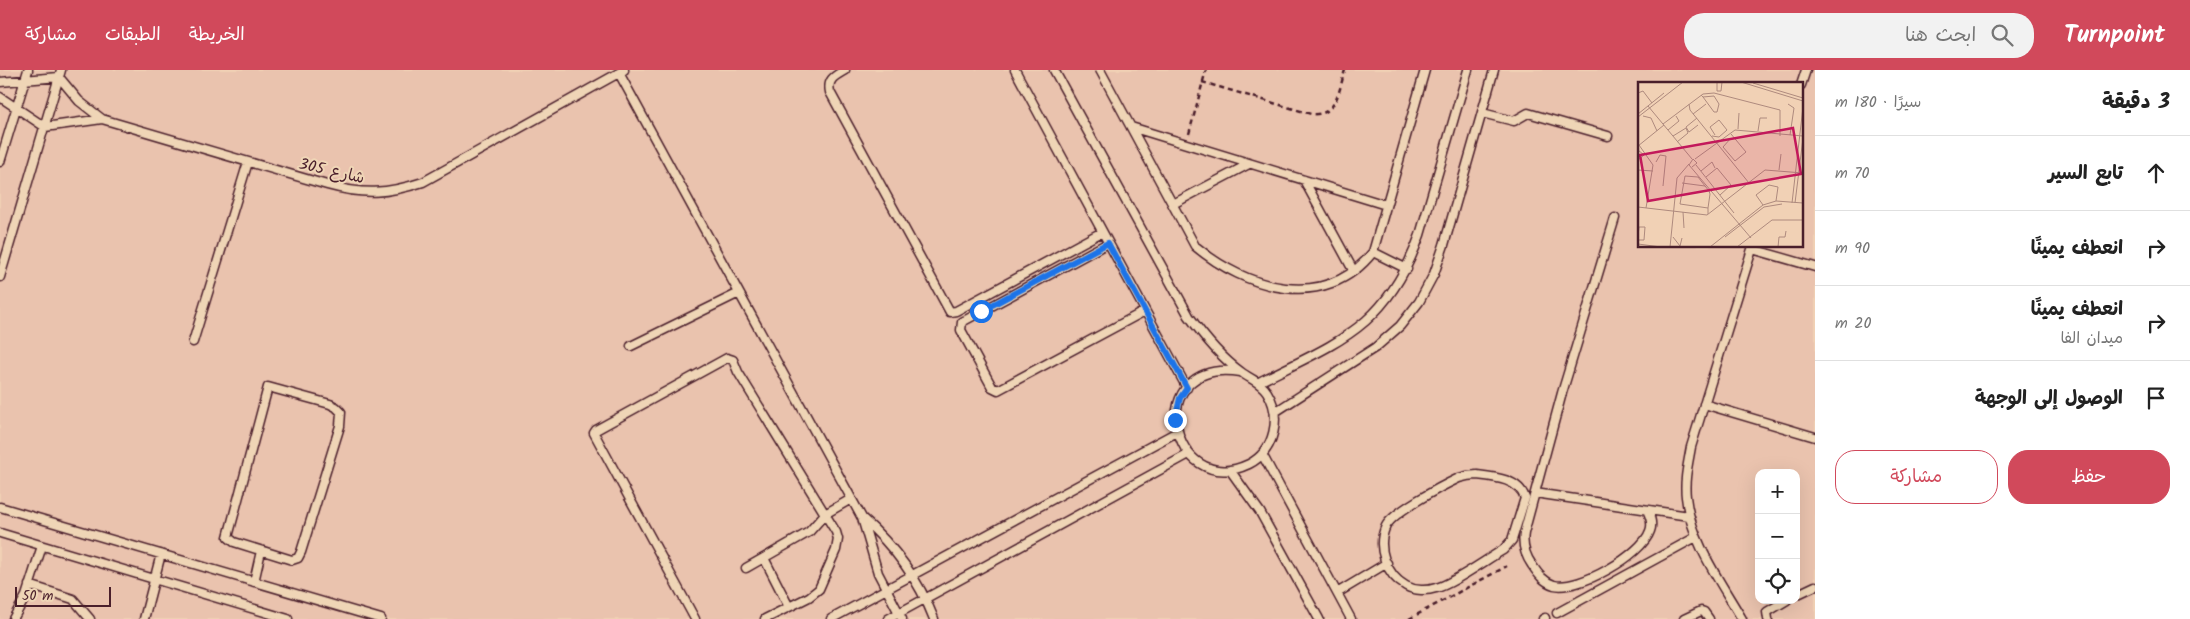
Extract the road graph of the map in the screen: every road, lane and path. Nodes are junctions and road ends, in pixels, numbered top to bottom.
1 (28, 70) edge
2 (845, 70) edge
3 (1015, 70) edge
4 (1054, 70) edge
5 (1100, 70) edge
6 (1206, 70) edge
7 (1345, 70) edge
8 (1426, 70) edge
9 (1468, 70) edge
10 (1494, 70) edge
11 (1806, 70) edge
12 (621, 71) edge
13 (60, 73) edge
14 (24, 81) junction
15 (0, 82) edge
16 (1202, 82) junction
17 (1802, 82) edge
18 (0, 97) edge
19 (16, 107) junction
20 (1482, 113) junction
21 (102, 119) junction
22 (45, 127) junction
23 (1131, 127) junction
24 (1608, 136) dead end
25 (1186, 144) junction
26 (0, 162) edge
27 (248, 162) junction
28 (1250, 164) junction
29 (1304, 180) junction
30 (1173, 204) junction
31 (1386, 205) junction
32 (1615, 218) dead end
33 (1102, 232) junction
34 (1108, 243) junction
35 (1753, 248) edge
36 (1756, 248) edge
37 (1372, 252) junction
38 (1815, 267) edge
39 (1407, 269) junction
40 (1353, 270) junction
41 (0, 277) edge
42 (739, 293) junction
43 (1145, 311) junction
44 (194, 342) dead end
45 (631, 346) dead end
46 (1242, 372) junction
47 (1259, 382) junction
48 (1187, 388) junction
49 (1704, 404) junction
50 (1275, 412) junction
51 (1177, 432) junction
52 (1815, 436) edge
53 (1190, 454) junction
54 (1262, 454) junction
55 (1230, 470) junction
56 (1535, 493) junction
57 (851, 499) junction
58 (0, 507) edge
59 (1647, 510) junction
60 (825, 514) junction
61 (1689, 516) junction
62 (862, 518) junction
63 (2, 535) edge
64 (1696, 537) junction
65 (42, 546) junction
66 (262, 551) junction
67 (162, 554) junction
68 (764, 558) junction
69 (1387, 564) junction
70 (1507, 566) dead end
71 (746, 568) dead end
72 (912, 575) junction
73 (155, 579) junction
74 (254, 582) junction
75 (29, 585) junction
76 (1815, 586) edge
77 (886, 590) junction
78 (1337, 593) junction
79 (1800, 594) edge
80 (925, 600) junction
81 (1780, 604) edge
82 (789, 607) junction
83 (1557, 613) dead end
84 (900, 616) edge
85 (13, 619) edge
86 (90, 619) edge
87 (144, 619) edge
88 (288, 619) edge
89 (381, 619) edge
90 (695, 619) edge
91 (765, 619) edge
92 (831, 619) edge
93 (888, 619) edge
94 (934, 619) edge
95 (1319, 619) edge
96 (1351, 619) edge
97 (1409, 619) edge
98 (1684, 619) edge
99 (1710, 619) edge
100 (1741, 619) edge
101 (1768, 619) edge

1 - 14 lane
2 - 33 lane
3 - 33 lane
4 - 46 lane
5 - 23 lane
6 - 16 path
7 - 16 path
8 - 31 lane
9 - 39 lane
10 - 20 lane
11 - 17 lane
12 - 27 lane, شارع 305
12 - 42 lane
13 - 14 lane
13 - 21 lane, شارع 305
13 - 22 lane
14 - 15 lane
14 - 19 lane
16 - 25 path
18 - 19 lane
19 - 22 lane
19 - 26 lane
20 - 24 lane
20 - 50 lane
21 - 22 lane, شارع 305
21 - 27 lane, شارع 305
22 - 41 lane
23 - 25 lane
23 - 30 lane
25 - 28 lane
27 - 44 lane
28 - 29 lane
28 - 30 lane
29 - 31 lane
29 - 40 lane
30 - 40 lane
31 - 37 lane
32 - 56 lane
33 - 34 lane
34 - 43 lane
34 - 43 lane
35 - 49 lane
36 - 38 lane
37 - 39 lane
37 - 40 lane
39 - 47 lane
42 - 45 lane
42 - 57 lane
43 - 48 lane
46 - 47 lane
46 - 48 lane
47 - 50 lane
48 - 51 lane
49 - 52 lane
49 - 61 lane
50 - 54 lane
51 - 53 lane
51 - 72 lane
53 - 55 lane
53 - 80 lane
54 - 55 lane
54 - 78 lane
55 - 95 lane
56 - 59 lane
56 - 59 lane
57 - 60 lane
57 - 62 lane
58 - 67 lane
59 - 61 lane
60 - 68 lane
60 - 82 lane
60 - 90 lane
61 - 64 lane
62 - 72 lane
62 - 77 lane
63 - 65 lane
64 - 83 lane
64 - 100 lane
65 - 73 lane
65 - 75 lane
66 - 66 lane
66 - 74 lane
67 - 73 lane
67 - 74 lane
68 - 71 lane
68 - 82 lane
69 - 69 lane
69 - 78 lane
70 - 97 path
72 - 77 lane
72 - 80 lane
73 - 87 lane
73 - 88 lane
74 - 89 lane
75 - 85 lane
75 - 86 lane
76 - 79 lane
77 - 84 lane
77 - 92 lane
78 - 96 lane
80 - 84 lane
80 - 94 lane
81 - 101 lane
82 - 91 lane
84 - 93 lane
98 - 99 lane

